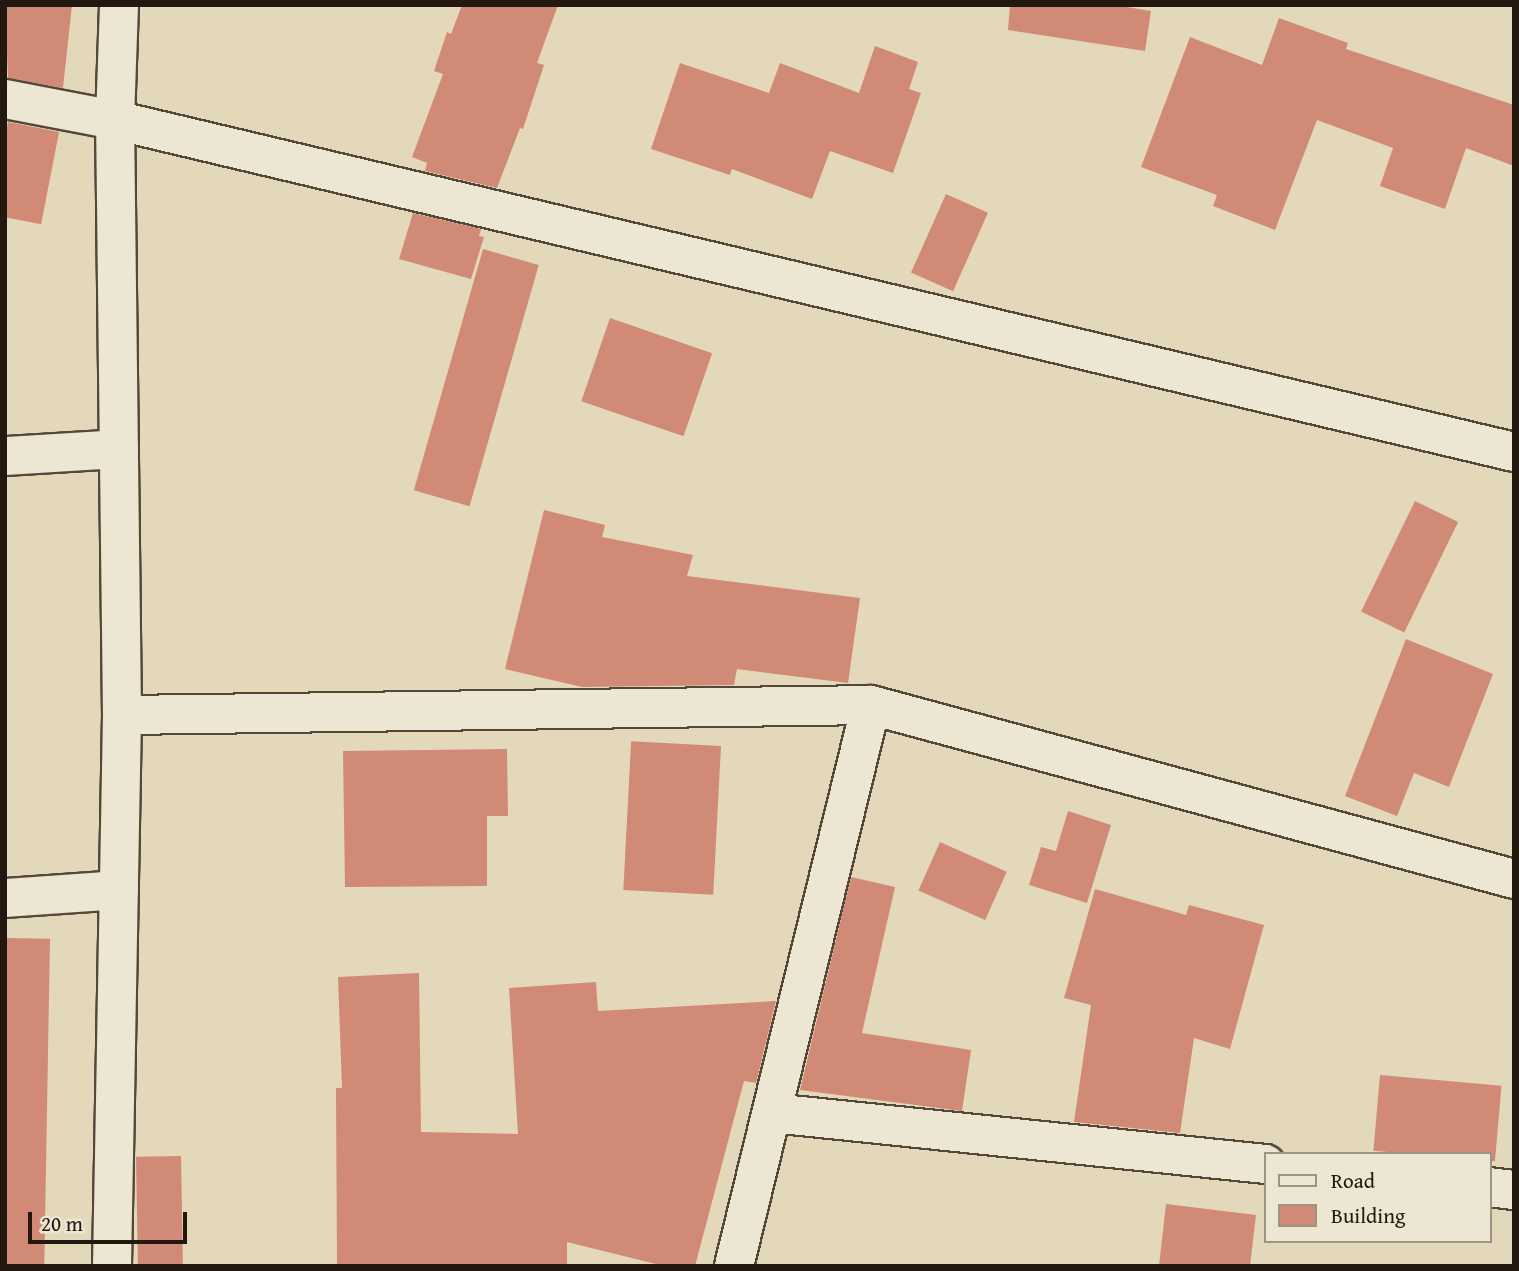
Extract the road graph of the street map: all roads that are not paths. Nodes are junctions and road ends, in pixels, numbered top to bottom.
1 (119, 5) edge
2 (5, 99) edge
3 (115, 120) junction
4 (119, 449) junction
5 (1514, 452) edge
6 (5, 456) edge
7 (871, 705) junction
8 (122, 715) junction
9 (1514, 879) edge
10 (119, 890) junction
11 (5, 898) edge
12 (772, 1113) junction
13 (1264, 1164) edge
14 (1491, 1187) edge
15 (1514, 1189) edge
16 (112, 1266) edge
17 (734, 1266) edge

1 - 3 street
2 - 3 street
3 - 4 street
3 - 5 street
4 - 6 street
4 - 8 street
7 - 8 street
7 - 9 street
7 - 12 street
8 - 10 street
10 - 11 street
10 - 16 street
12 - 13 street
12 - 17 street
14 - 15 street

